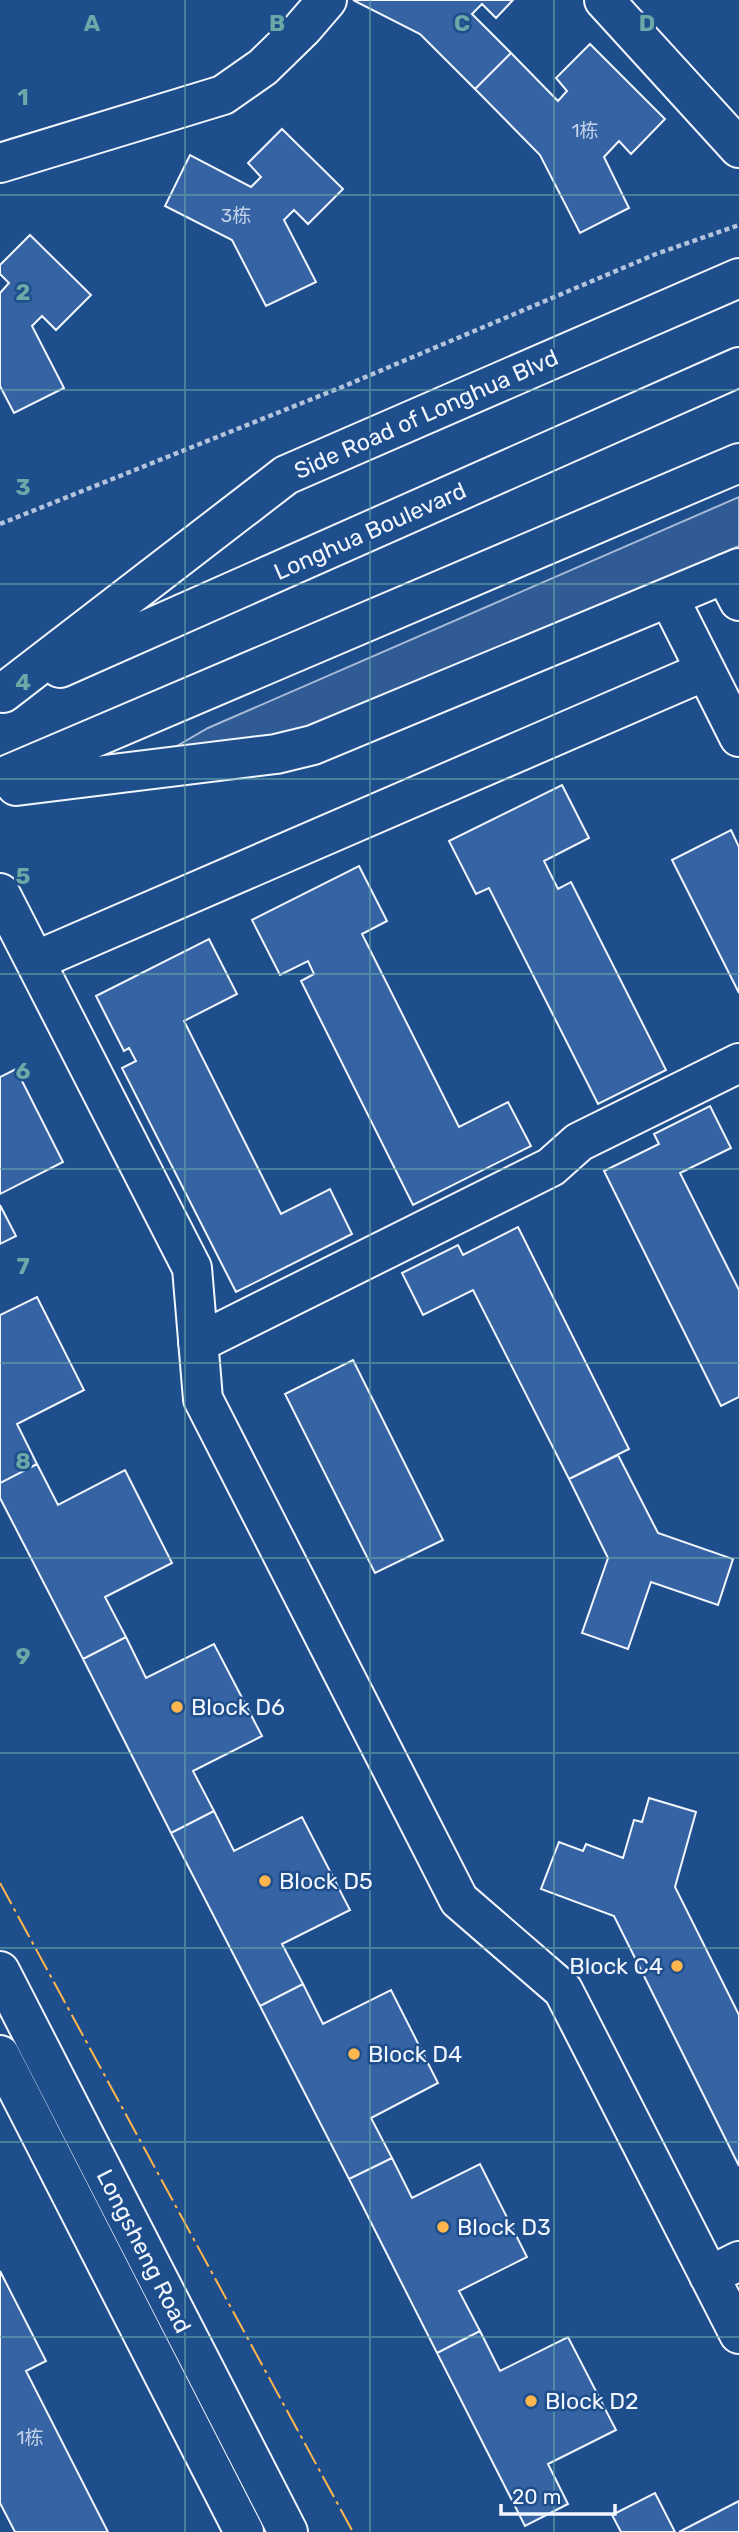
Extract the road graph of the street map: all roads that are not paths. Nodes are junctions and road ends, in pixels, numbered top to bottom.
1 (327, 0) edge
2 (604, 0) edge
3 (739, 148) edge
4 (0, 163) edge
5 (739, 278) edge
6 (739, 367) edge
7 (739, 463) edge
8 (734, 581) edge
9 (668, 598) junction
10 (705, 671) junction
11 (1, 691) edge
12 (739, 737) edge
13 (0, 778) edge
14 (0, 789) edge
15 (0, 893) edge
16 (35, 961) junction
17 (739, 1063) edge
18 (198, 1343) junction
19 (0, 1970) edge
20 (0, 2055) edge
21 (724, 2269) edge
22 (739, 2334) edge
23 (244, 2532) edge
24 (288, 2532) edge

1 - 4 main road
2 - 3 main road
5 - 11 main road, Side Road of Longhua Blvd
6 - 11 main road, Longhua Boulevard
7 - 13 main road
8 - 9 main road
9 - 10 main road
9 - 14 main road
10 - 12 main road
10 - 16 main road
15 - 16 main road
16 - 18 main road
17 - 18 main road
18 - 21 main road
19 - 24 main road, Longsheng Road
20 - 23 main road, Longsheng Road
21 - 22 main road

